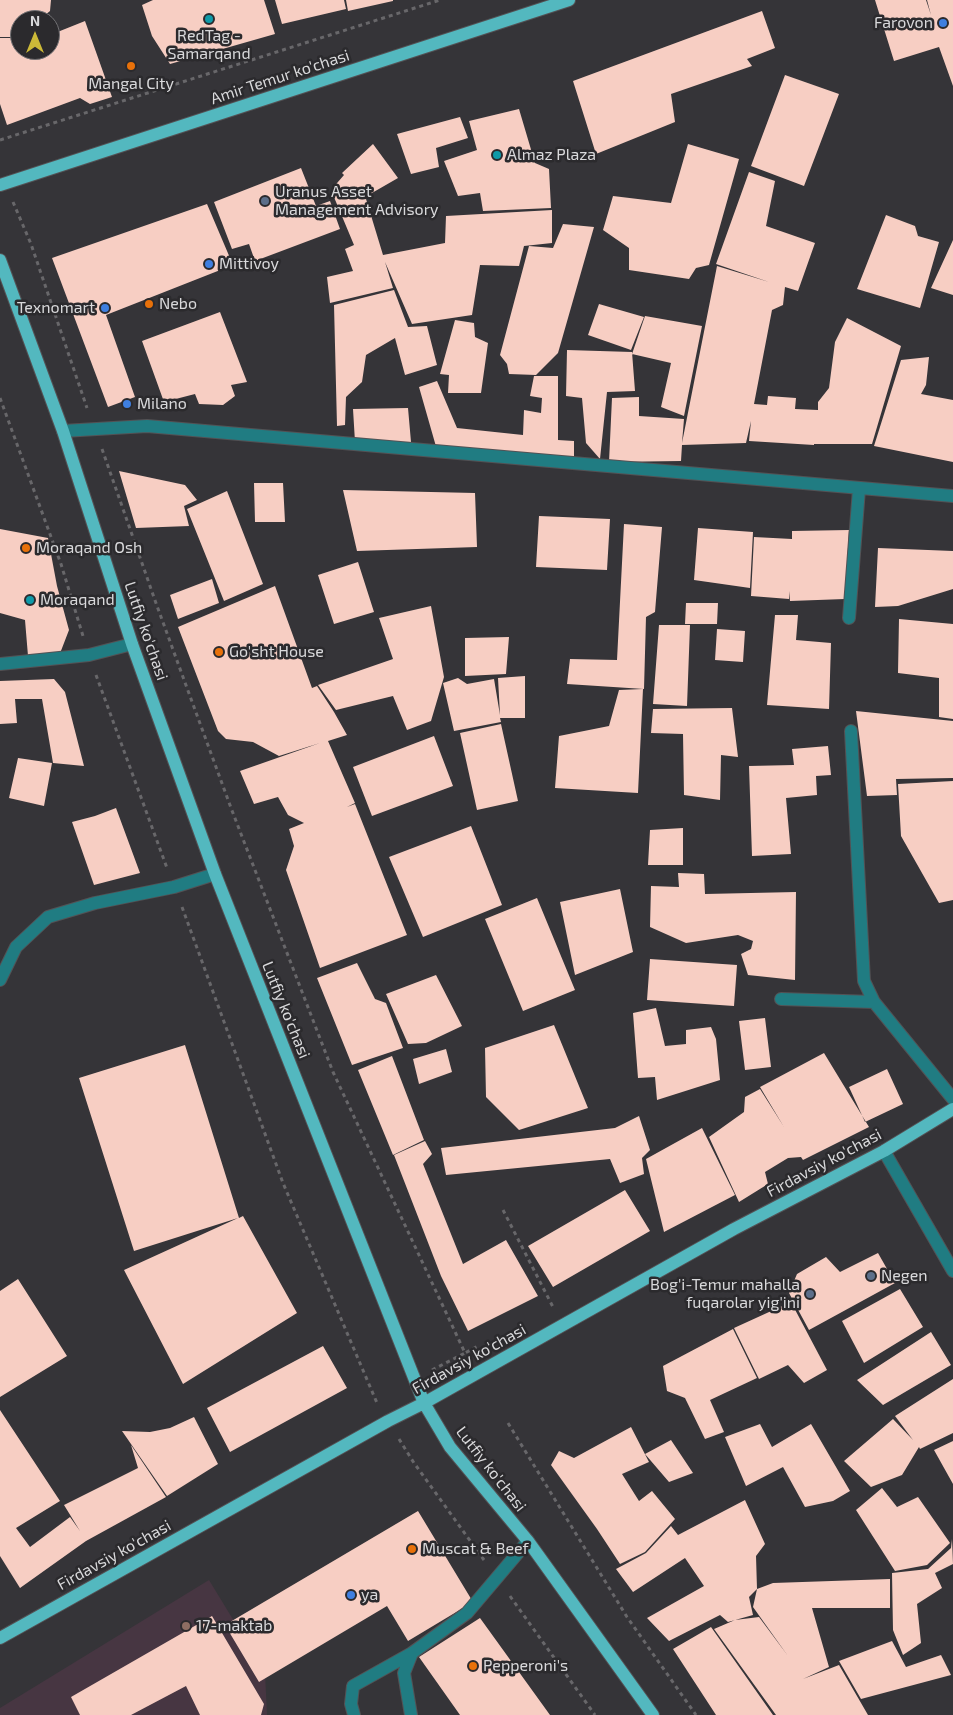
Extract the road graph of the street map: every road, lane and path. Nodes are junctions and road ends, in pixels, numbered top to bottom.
1 (440, 0) edge
2 (569, 0) edge
3 (0, 140) edge
4 (3, 184) edge
5 (0, 260) edge
6 (0, 398) edge
7 (95, 429) junction
8 (63, 431) junction
9 (859, 489) junction
10 (953, 496) edge
11 (849, 618) dead end
12 (132, 644) junction
13 (89, 655) junction
14 (0, 664) edge
15 (851, 730) dead end
16 (215, 874) junction
17 (174, 887) junction
18 (0, 980) edge
19 (780, 999) dead end
20 (874, 1002) junction
21 (953, 1099) edge
22 (953, 1109) edge
23 (884, 1151) junction
24 (503, 1210) dead end
25 (953, 1271) edge
26 (562, 1326) junction
27 (500, 1360) junction
28 (424, 1403) junction
29 (388, 1421) junction
30 (508, 1423) dead end
31 (414, 1463) dead end
32 (528, 1541) junction
33 (0, 1638) edge
34 (412, 1653) junction
35 (354, 1715) edge
36 (411, 1715) edge
37 (653, 1715) edge
38 (696, 1715) edge

1 - 3 path
2 - 4 main road, Amir Temur ko'chasi
4 - 7 path
5 - 8 main road, Lutfiy ko'chasi
6 - 13 path
7 - 8 lane
7 - 9 lane
7 - 27 path
8 - 12 main road, Lutfiy ko'chasi
9 - 10 lane
9 - 11 lane
12 - 13 lane
12 - 16 main road, Lutfiy ko'chasi
13 - 14 lane
13 - 17 path
15 - 20 lane
16 - 17 lane
16 - 28 main road, Lutfiy ko'chasi
17 - 18 lane
17 - 29 path
19 - 20 lane
20 - 21 lane
22 - 23 main road, Firdavsiy ko'chasi
23 - 25 lane
23 - 26 main road, Firdavsiy ko'chasi
24 - 26 path
26 - 27 main road, Firdavsiy ko'chasi
27 - 28 main road, Firdavsiy ko'chasi
28 - 29 main road, Firdavsiy ko'chasi
28 - 32 main road, Lutfiy ko'chasi
29 - 31 path
29 - 33 main road, Firdavsiy ko'chasi
30 - 38 path
32 - 34 lane
32 - 37 main road, Lutfiy ko'chasi
34 - 35 lane
34 - 36 lane

